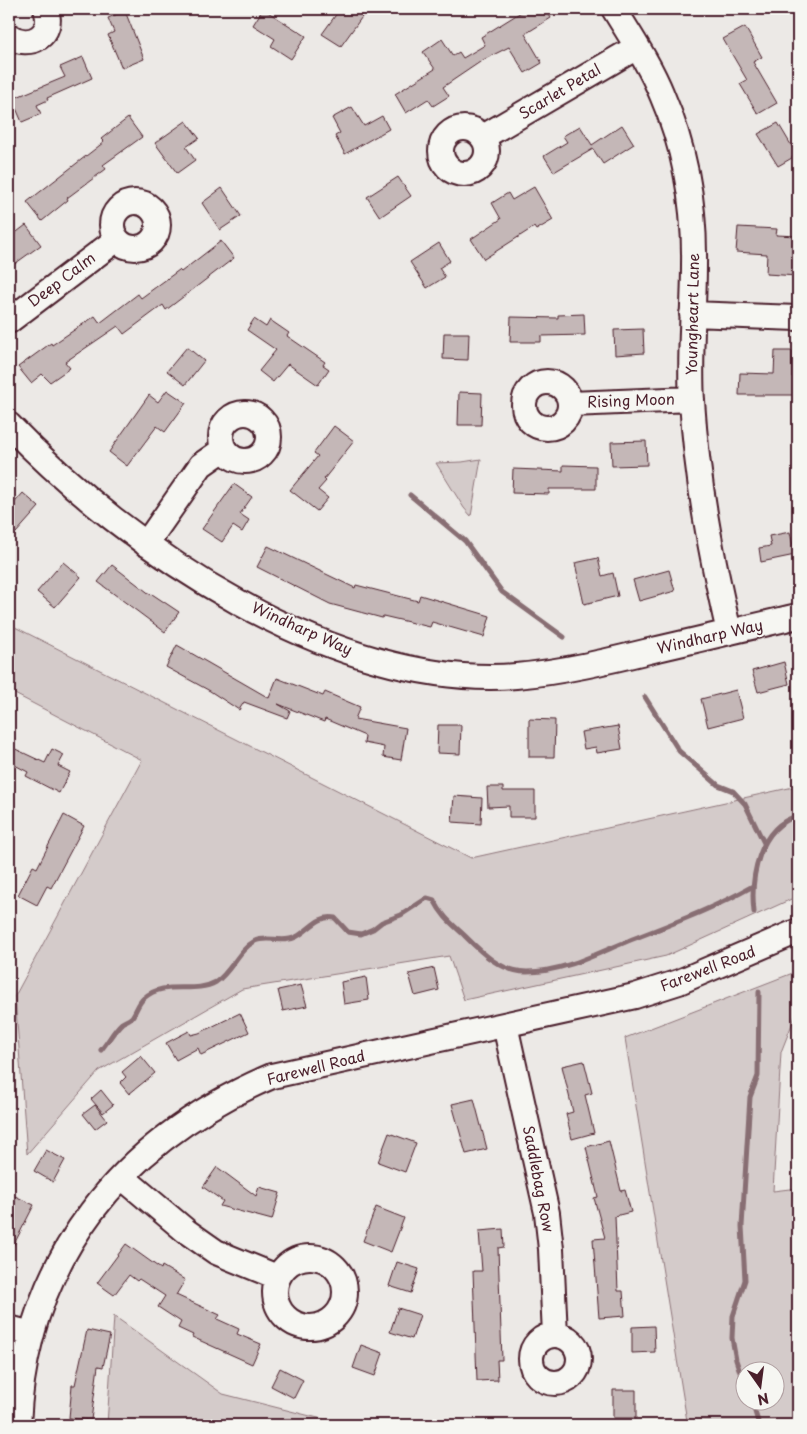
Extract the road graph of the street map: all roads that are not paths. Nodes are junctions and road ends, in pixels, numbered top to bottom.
1 (46, 9) edge
2 (614, 9) edge
3 (9, 36) edge
4 (637, 47) junction
5 (484, 137) dead end
6 (116, 240) dead end
7 (692, 314) junction
8 (798, 318) edge
9 (9, 321) edge
10 (692, 399) junction
11 (571, 404) dead end
12 (9, 425) edge
13 (224, 449) dead end
14 (146, 544) junction
15 (798, 616) edge
16 (729, 632) junction
17 (798, 931) edge
18 (506, 1026) junction
19 (122, 1177) junction
20 (277, 1277) dead end
21 (9, 1328) edge
22 (32, 1334) junction
23 (555, 1335) dead end
24 (18, 1425) edge

1 - 3 street
2 - 4 street, Youngheart Lane
4 - 5 street, Scarlet Petal
4 - 7 street, Youngheart Lane
6 - 9 street, Deep Calm
7 - 8 street
7 - 10 street, Youngheart Lane
10 - 11 street, Rising Moon
10 - 16 street, Youngheart Lane
12 - 14 street, Windharp Way
13 - 14 street
14 - 16 street, Windharp Way
15 - 16 street, Windharp Way
17 - 18 street, Farewell Road
18 - 19 street, Farewell Road
18 - 23 street, Saddlebag Row
19 - 20 street
19 - 22 street, Farewell Road
21 - 22 street
22 - 24 street, Farewell Road

